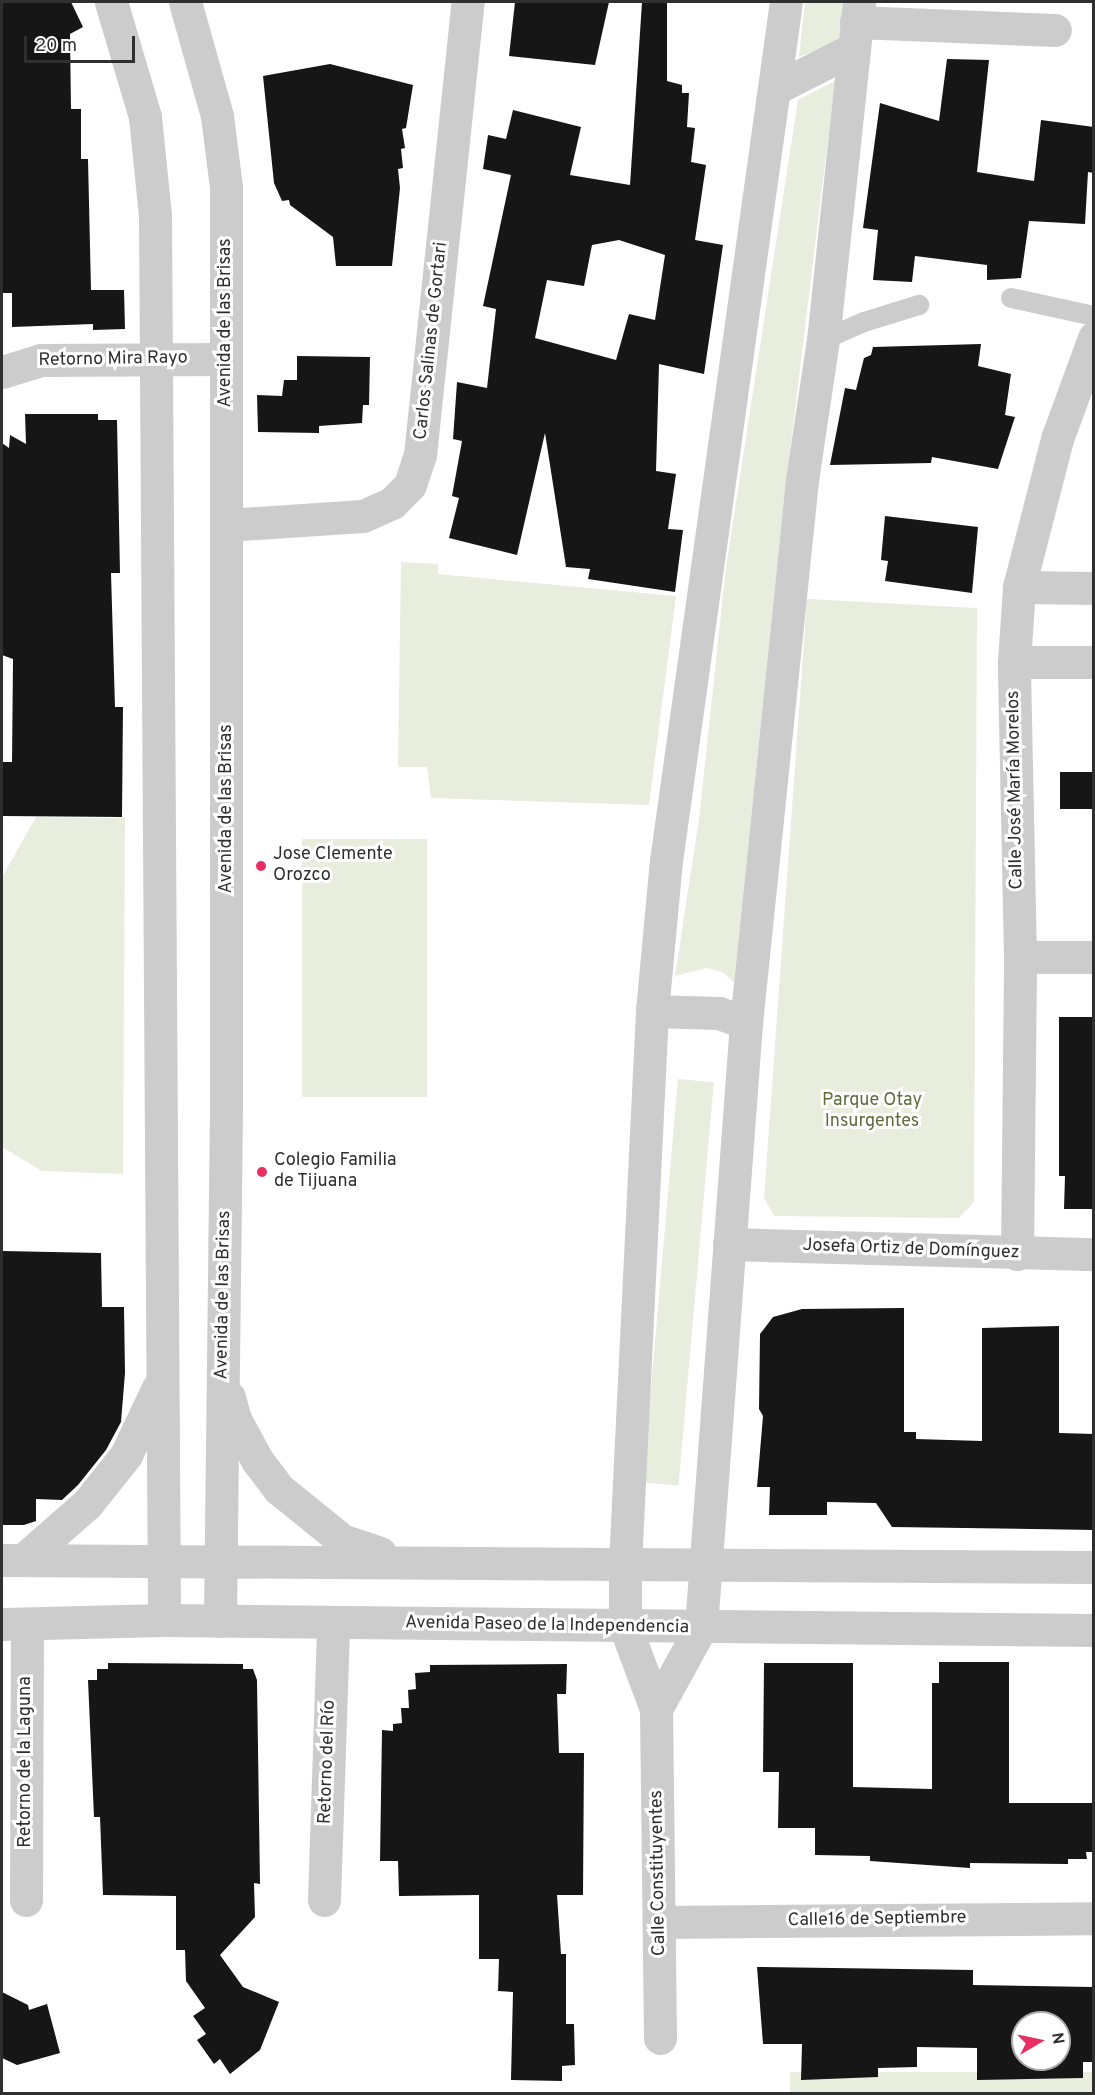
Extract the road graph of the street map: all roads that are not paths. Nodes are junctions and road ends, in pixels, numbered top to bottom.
1 (111, 2) edge
2 (185, 2) edge
3 (468, 2) edge
4 (786, 2) edge
5 (856, 24) edge
6 (1055, 30) dead end
7 (776, 88) junction
8 (1011, 298) dead end
9 (919, 305) dead end
10 (1094, 316) edge
11 (1094, 338) edge
12 (823, 340) junction
13 (157, 358) junction
14 (226, 359) junction
15 (2, 372) edge
16 (226, 525) junction
17 (1019, 587) junction
18 (1094, 588) edge
19 (1014, 662) junction
20 (1094, 662) edge
21 (1020, 957) junction
22 (1094, 957) edge
23 (652, 1011) junction
24 (746, 1023) junction
25 (729, 1244) junction
26 (1017, 1254) junction
27 (1094, 1254) edge
28 (222, 1375) junction
29 (162, 1381) junction
30 (12, 1560) edge
31 (222, 1560) junction
32 (400, 1560) junction
33 (165, 1561) junction
34 (625, 1565) junction
35 (704, 1565) junction
36 (1094, 1567) edge
37 (164, 1620) junction
38 (220, 1621) junction
39 (333, 1623) junction
40 (14, 1624) edge
41 (625, 1626) junction
42 (701, 1627) junction
43 (1094, 1630) edge
44 (656, 1709) junction
45 (26, 1900) dead end
46 (324, 1900) dead end
47 (1094, 1918) edge
48 (660, 1922) junction
49 (660, 2038) dead end

1 - 13 street
2 - 14 street, Avenida de las Brisas
3 - 16 street, Carlos Salinas de Gortari
4 - 7 street
5 - 6 street
5 - 7 street
5 - 12 street
7 - 23 street
8 - 10 lane
9 - 12 lane
11 - 17 street, Calle José María Morelos
12 - 24 street
13 - 14 street, Retorno Mira Rayo
13 - 15 street, Retorno Mira Rayo
13 - 29 street
14 - 16 street, Avenida de las Brisas
16 - 28 street, Avenida de las Brisas
17 - 18 street
17 - 19 street, Calle José María Morelos
19 - 20 street
19 - 21 street, Calle José María Morelos
21 - 22 street
21 - 26 street, Calle José María Morelos
23 - 24 street
23 - 34 street
24 - 25 street
25 - 26 street, Josefa Ortiz de Domínguez
25 - 35 street
26 - 27 street, Josefa Ortiz de Domínguez
28 - 31 street, Avenida de las Brisas
28 - 32 street
29 - 30 street
29 - 33 street
30 - 33 street
31 - 32 street
31 - 33 street
31 - 38 street, Avenida de las Brisas
32 - 34 street
33 - 37 street
34 - 35 street
34 - 41 street
35 - 36 street
35 - 42 street
37 - 38 street, Avenida Paseo de la Independencia
37 - 40 street, Avenida Paseo de la Independencia
38 - 39 street, Avenida Paseo de la Independencia
39 - 41 street, Avenida Paseo de la Independencia
39 - 46 street, Retorno del Río
40 - 45 street, Retorno de la Laguna
41 - 42 street, Avenida Paseo de la Independencia
41 - 44 street, Calle Constituyentes
42 - 43 street, Avenida Paseo de la Independencia
42 - 44 street, Calle Constituyentes
44 - 48 street, Calle Constituyentes
47 - 48 street, Calle16 de Septiembre
48 - 49 street, Calle Constituyentes

